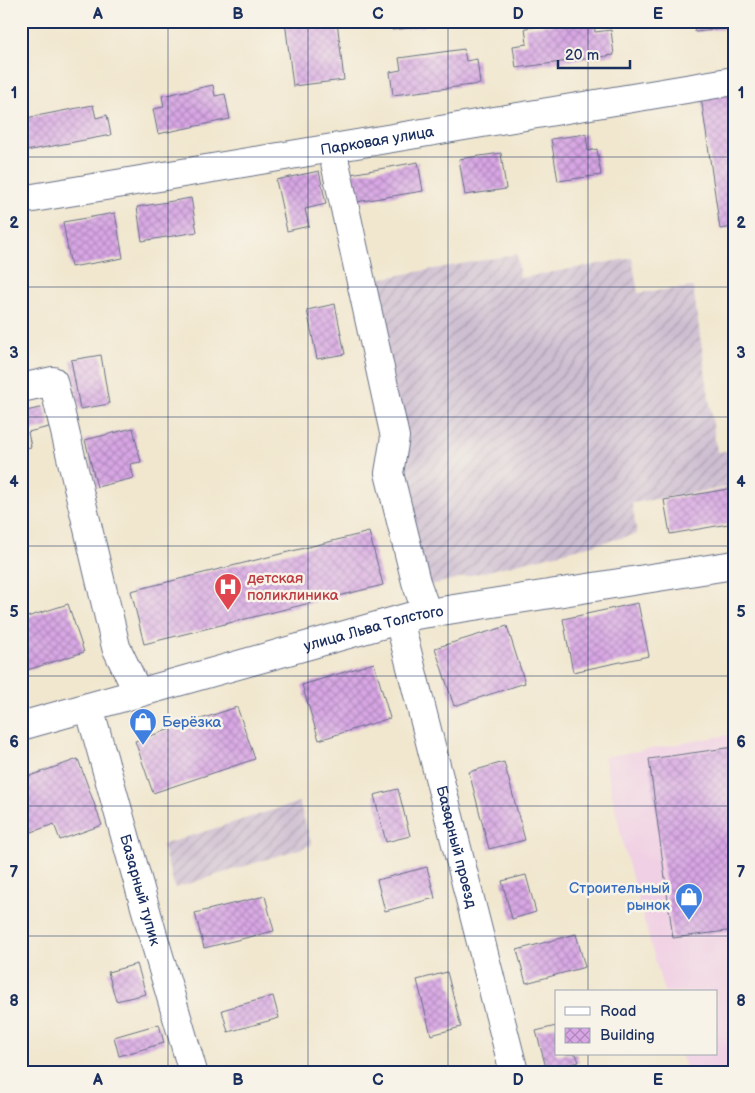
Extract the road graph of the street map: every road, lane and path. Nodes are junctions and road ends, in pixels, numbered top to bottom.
1 (734, 81) edge
2 (332, 148) junction
3 (21, 200) edge
4 (21, 388) edge
5 (734, 564) edge
6 (426, 613) junction
7 (399, 620) junction
8 (138, 693) junction
9 (89, 706) junction
10 (21, 726) edge
11 (193, 1072) edge
12 (514, 1072) edge

1 - 2 street, Парковая улица
2 - 3 street, Парковая улица
2 - 6 street
4 - 8 street
5 - 6 street, улица Льва Толстого
6 - 7 street, улица Льва Толстого
7 - 8 street, улица Льва Толстого
7 - 12 street, Базарный проезд
8 - 9 street, улица Льва Толстого
9 - 10 street, улица Льва Толстого
9 - 11 street, Базарный тупик

